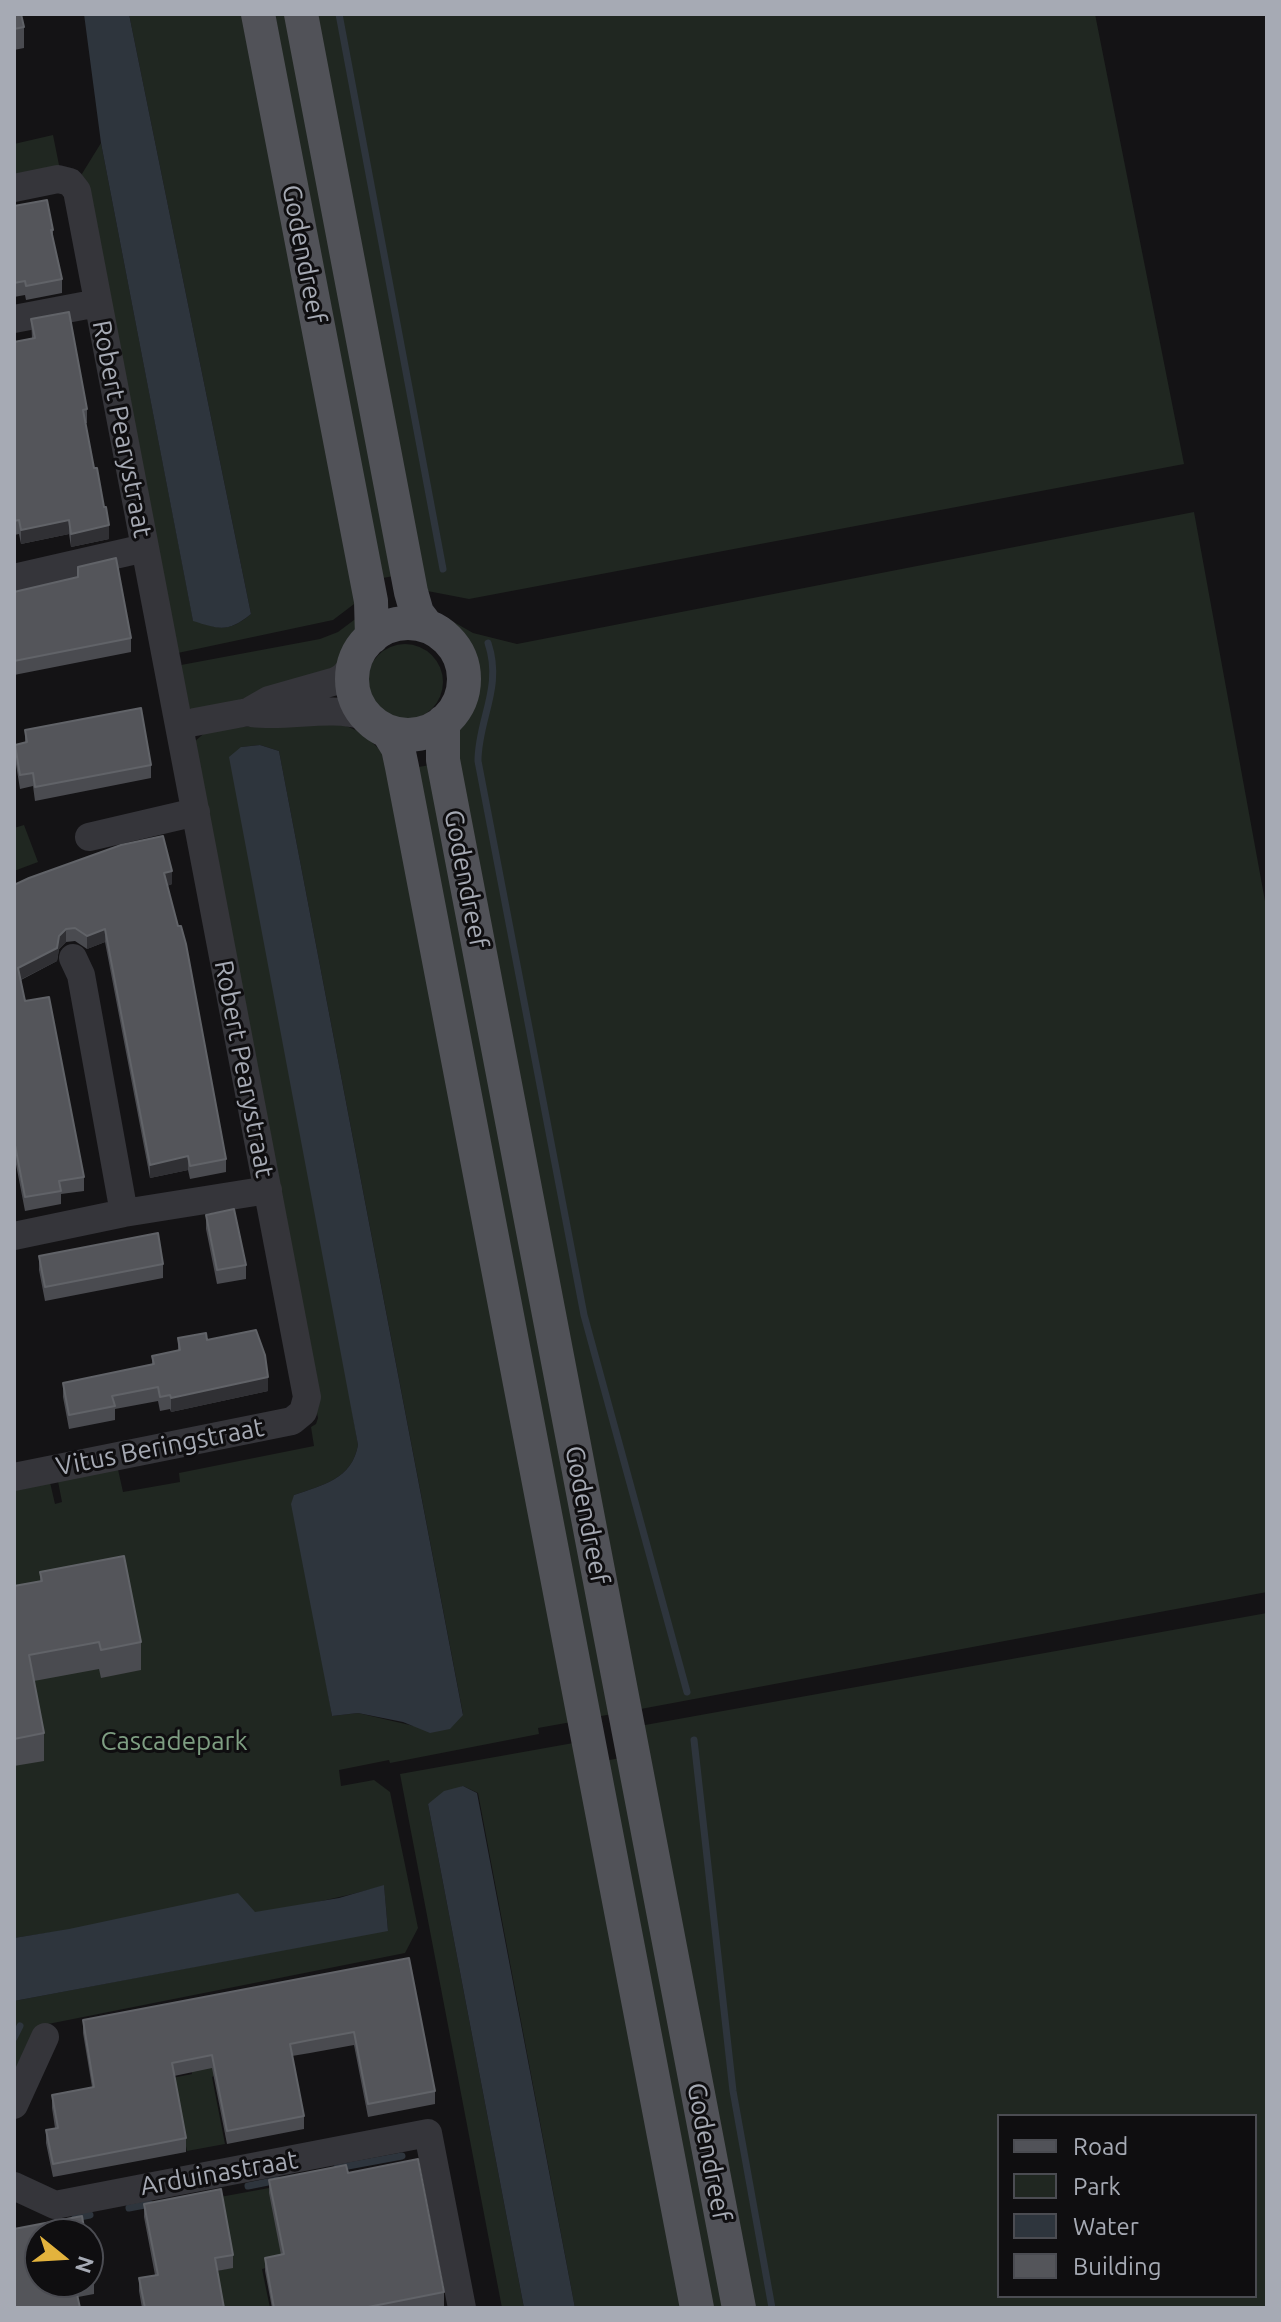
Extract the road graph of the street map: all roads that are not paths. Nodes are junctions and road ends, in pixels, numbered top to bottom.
1 (258, 14) edge
2 (301, 14) edge
3 (14, 188) edge
4 (98, 303) junction
5 (14, 319) edge
6 (145, 548) junction
7 (14, 578) edge
8 (427, 626) junction
9 (363, 650) junction
10 (248, 712) junction
11 (443, 722) junction
12 (377, 724) junction
13 (179, 725) junction
14 (196, 812) junction
15 (89, 837) dead end
16 (73, 958) dead end
17 (268, 1190) junction
18 (124, 1213) junction
19 (14, 1236) edge
20 (303, 1412) joint
21 (14, 1477) edge
22 (45, 2037) dead end
23 (14, 2105) edge
24 (14, 2186) edge
25 (462, 2308) edge
26 (697, 2308) edge
27 (739, 2308) edge

1 - 9 main road, Godendreef
2 - 8 main road, Godendreef
3 - 4 street, Robert Pearystraat
4 - 5 street
4 - 6 street, Robert Pearystraat
6 - 7 street
6 - 13 street, Robert Pearystraat
8 - 9 main road
8 - 11 main road
9 - 10 street
9 - 12 main road
10 - 12 street
10 - 13 street
11 - 12 main road
11 - 27 main road, Godendreef
12 - 26 main road, Godendreef
13 - 14 street, Robert Pearystraat
14 - 15 street
14 - 17 street, Robert Pearystraat
16 - 18 street
17 - 18 street
17 - 20 street, Robert Pearystraat
18 - 19 street
20 - 21 street, Vitus Beringstraat
22 - 23 street
24 - 25 street, Arduinastraat

